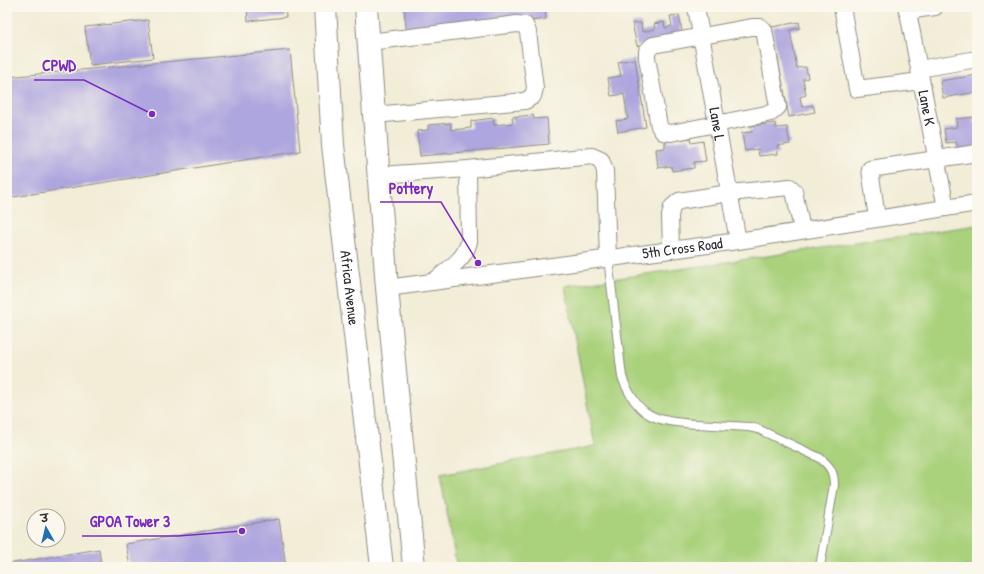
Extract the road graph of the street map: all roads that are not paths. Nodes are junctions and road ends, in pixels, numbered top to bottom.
1 (325, 7) edge
2 (366, 7) edge
3 (696, 7) edge
4 (842, 7) edge
5 (935, 7) edge
6 (907, 9) edge
7 (701, 37) junction
8 (369, 42) junction
9 (977, 59) edge
10 (920, 75) junction
11 (374, 115) junction
12 (717, 124) junction
13 (977, 153) edge
14 (936, 158) junction
15 (468, 169) junction
16 (379, 175) junction
17 (729, 193) junction
18 (977, 202) edge
19 (946, 208) junction
20 (877, 218) junction
21 (802, 230) junction
22 (738, 241) junction
23 (671, 250) junction
24 (608, 258) junction
25 (433, 282) junction
26 (387, 288) junction
27 (382, 567) edge
28 (414, 567) edge
29 (820, 567) edge

1 - 27 main road, Africa Avenue
2 - 8 main road
3 - 7 street, Lane L
4 - 10 street
5 - 6 street
6 - 10 street, Lane K
7 - 12 street, Lane L
7 - 12 street
7 - 12 street
8 - 11 main road
8 - 11 street
9 - 10 street
10 - 14 street, Lane K
11 - 16 main road
12 - 17 street, Lane L
13 - 14 street
14 - 19 street, Lane K
14 - 20 street
15 - 16 street
15 - 24 street
15 - 25 street
16 - 26 main road
17 - 21 street
17 - 22 street, Lane L
17 - 23 street
18 - 19 street, 5th Cross Road
19 - 20 street, 5th Cross Road
20 - 21 street, 5th Cross Road
21 - 22 street, 5th Cross Road
22 - 23 street, 5th Cross Road
23 - 24 street, 5th Cross Road
24 - 25 street, 5th Cross Road
24 - 29 lane
25 - 26 street, 5th Cross Road
26 - 28 main road

